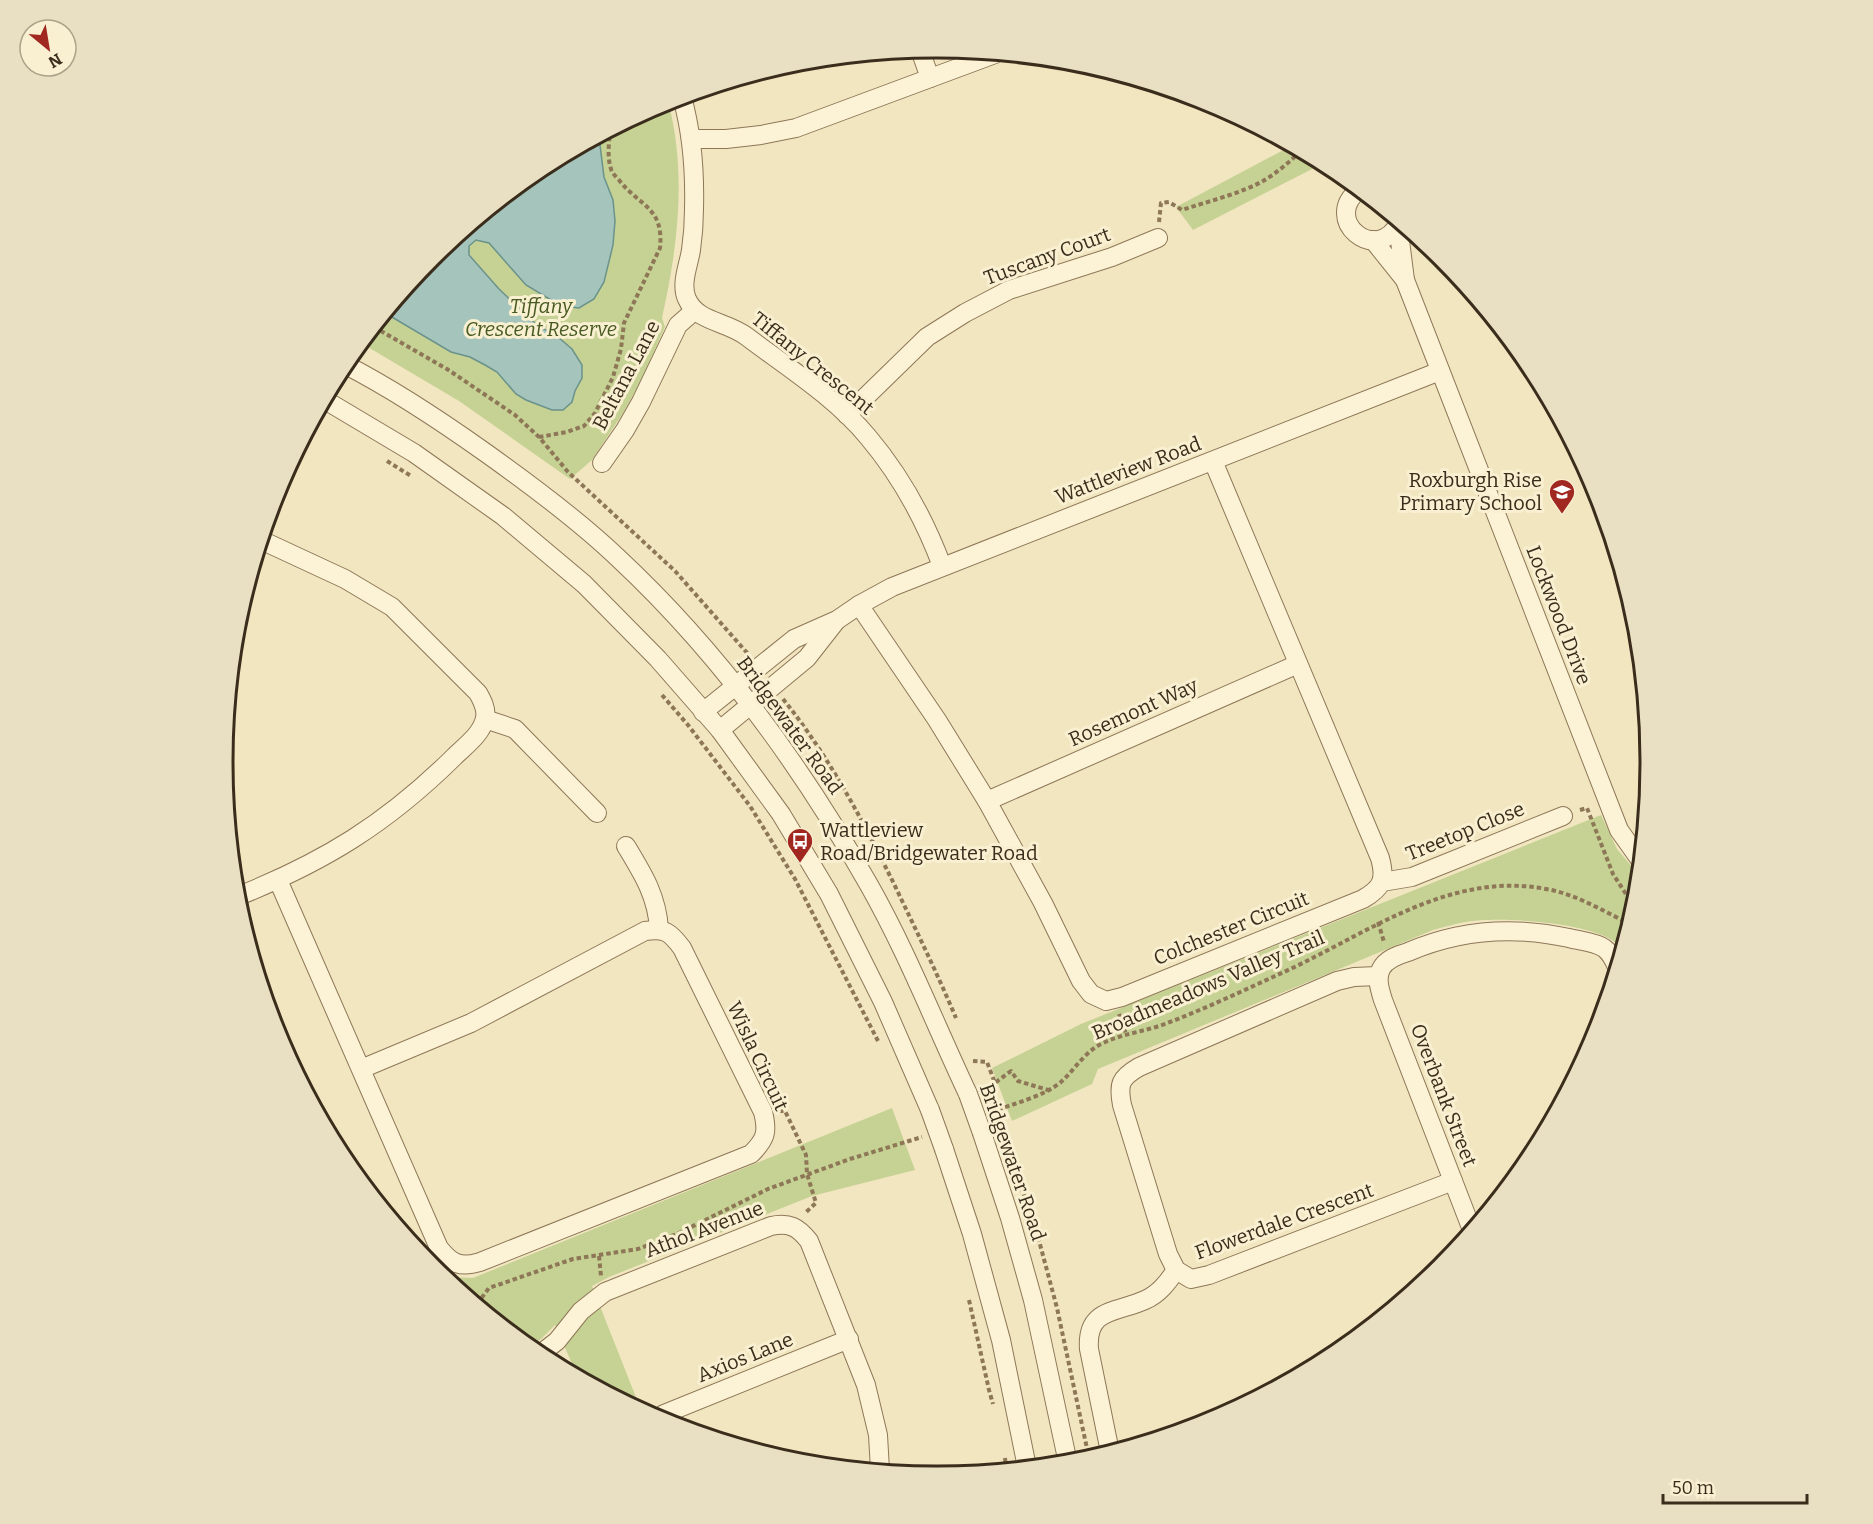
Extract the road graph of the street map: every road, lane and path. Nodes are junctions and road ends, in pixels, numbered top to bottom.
1 (923, 59) edge
2 (979, 60) edge
3 (930, 78) junction
4 (684, 106) edge
5 (691, 139) junction
6 (610, 140) edge
7 (1294, 157) edge
8 (1351, 194) edge
9 (1395, 229) edge
10 (1400, 233) edge
11 (1158, 238) joint
12 (1373, 240) junction
13 (1405, 280) junction
14 (694, 311) junction
15 (381, 331) edge
16 (353, 369) edge
17 (1440, 371) junction
18 (331, 404) edge
19 (847, 415) junction
20 (386, 460) dead end
21 (1213, 461) junction
22 (602, 463) dead end
23 (416, 479) dead end
24 (268, 543) edge
25 (942, 566) junction
26 (859, 604) junction
27 (837, 620) junction
28 (1298, 664) junction
29 (736, 686) junction
30 (659, 690) dead end
31 (751, 705) junction
32 (703, 712) junction
33 (485, 719) junction
34 (720, 730) junction
35 (987, 801) junction
36 (1587, 808) dead end
37 (597, 813) dead end
38 (1563, 816) dead end
39 (626, 846) dead end
40 (1634, 852) edge
41 (278, 880) junction
42 (1382, 882) junction
43 (246, 893) edge
44 (1627, 895) edge
45 (1621, 920) edge
46 (659, 929) junction
47 (1612, 958) edge
48 (1378, 976) junction
49 (881, 1047) dead end
50 (973, 1061) dead end
51 (361, 1069) junction
52 (1049, 1090) junction
53 (763, 1112) junction
54 (981, 1125) junction
55 (924, 1137) dead end
56 (807, 1174) junction
57 (1453, 1181) junction
58 (1469, 1222) edge
59 (792, 1225) junction
60 (442, 1262) edge
61 (447, 1266) edge
62 (1176, 1270) junction
63 (966, 1289) dead end
64 (481, 1298) edge
65 (849, 1339) junction
66 (548, 1348) edge
67 (995, 1408) dead end
68 (668, 1412) edge
69 (1108, 1444) edge
70 (1004, 1450) dead end
71 (1066, 1453) edge
72 (1025, 1459) edge
73 (1005, 1462) edge
74 (880, 1463) edge

1 - 3 street
2 - 3 street
3 - 5 street
4 - 5 street
5 - 14 street
6 - 15 path
7 - 11 path
8 - 12 street, Lockwood Drive
9 - 12 street
10 - 13 street, Lockwood Drive
11 - 19 street, Tuscany Court
12 - 13 street, Lockwood Drive
13 - 17 street, Lockwood Drive
14 - 19 street, Tiffany Crescent
14 - 22 street, Beltana Lane
16 - 29 street, Bridgewater Road
17 - 21 street, Wattleview Road
17 - 40 street, Lockwood Drive
18 - 32 street
19 - 25 street, Tiffany Crescent
20 - 23 path
21 - 25 street, Wattleview Road
21 - 28 street
24 - 33 street
25 - 26 street, Wattleview Road
26 - 27 street, Wattleview Road
26 - 35 street, Colchester Circuit
27 - 29 street, Wattleview Road
27 - 31 street, Wattleview Road
28 - 35 street, Rosemont Way
28 - 42 street
29 - 31 street, Bridgewater Road
29 - 32 street, Wattleview Road
30 - 49 path
31 - 34 street, Wattleview Road
31 - 54 street, Bridgewater Road, bridge
32 - 34 street
33 - 37 street
33 - 41 street
34 - 72 street, bridge
35 - 42 street, Colchester Circuit
36 - 44 path
38 - 42 street, Treetop Close
39 - 46 street
41 - 43 street
41 - 51 street, Wisla Circuit
45 - 52 path, Broadmeadows Valley Trail
46 - 51 street
46 - 53 street, Wisla Circuit
47 - 48 street
48 - 57 street, Overbank Street
48 - 62 street, Flowerdale Crescent
50 - 52 path
51 - 60 street, Wisla Circuit
52 - 54 path, Broadmeadows Valley Trail
53 - 56 path
53 - 61 street, Wisla Circuit
54 - 71 street, Bridgewater Road
55 - 56 path
56 - 59 path
56 - 64 path
57 - 58 street, Overbank Street
57 - 62 street, Flowerdale Crescent
59 - 65 street, Athol Avenue
59 - 66 street, Athol Avenue
62 - 69 street
63 - 67 path
65 - 68 street, Axios Lane
65 - 74 street, Athol Avenue
70 - 73 path

